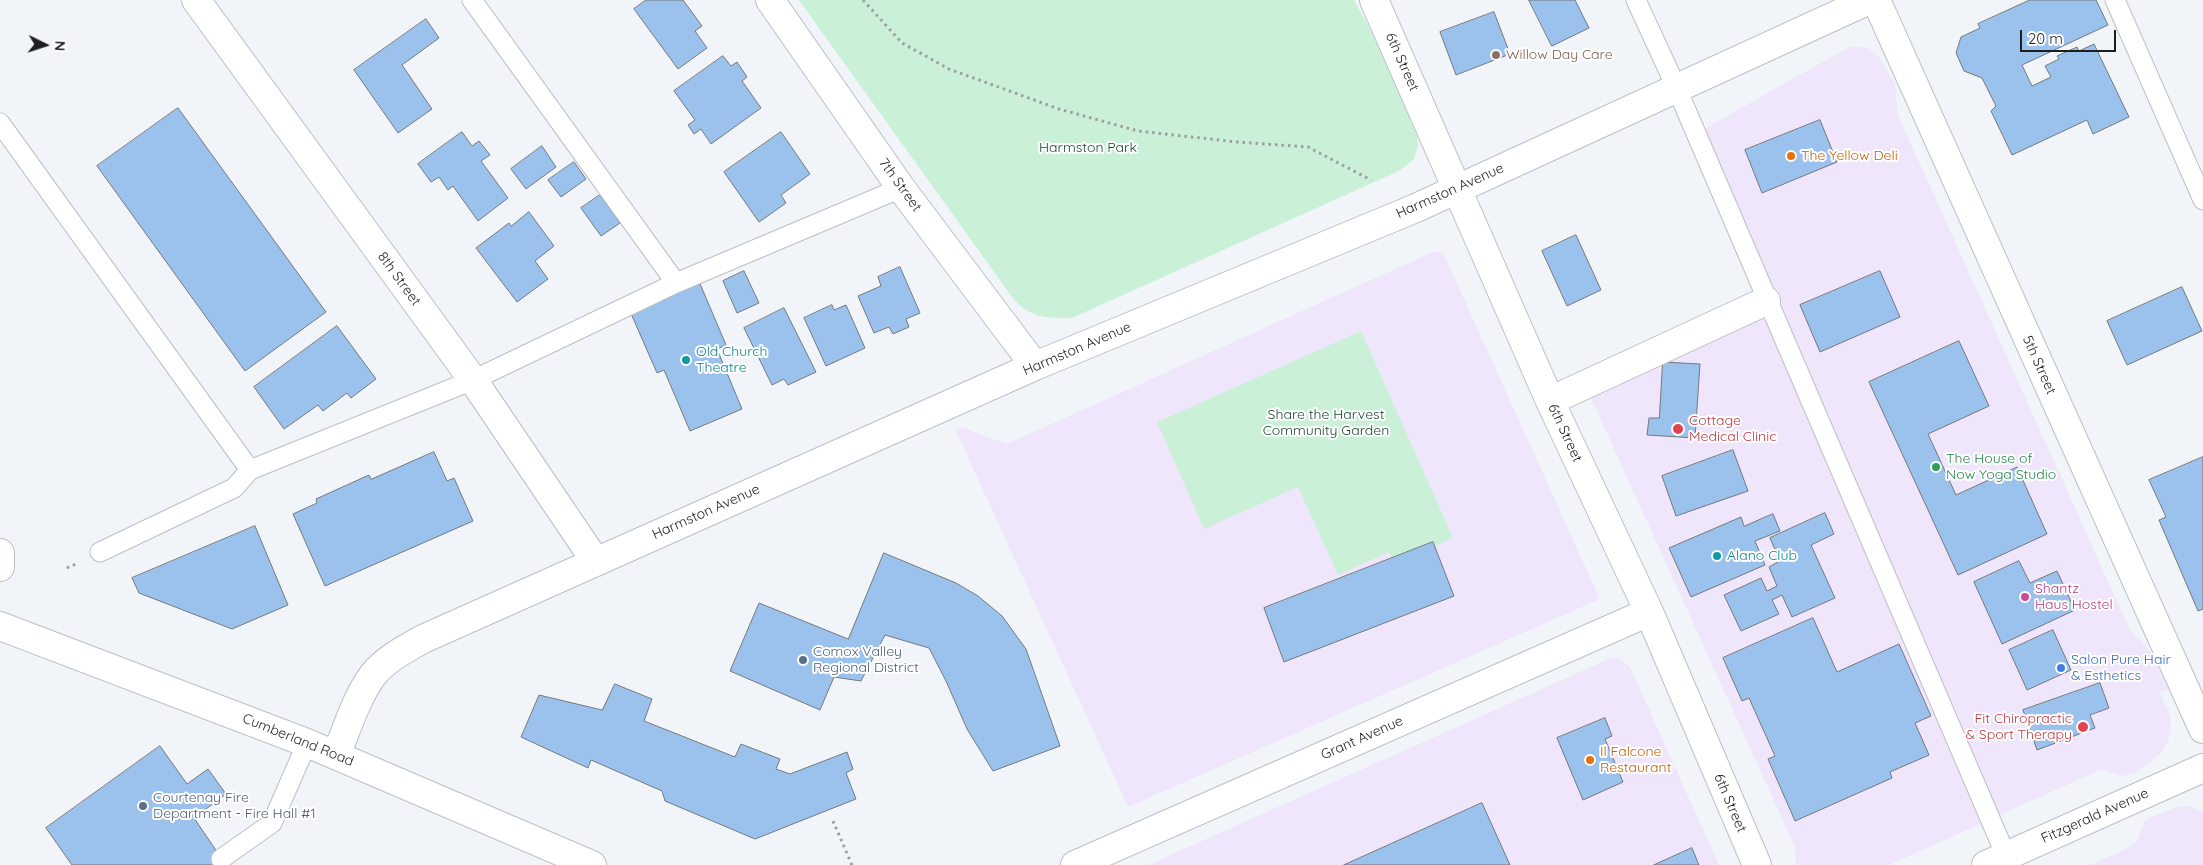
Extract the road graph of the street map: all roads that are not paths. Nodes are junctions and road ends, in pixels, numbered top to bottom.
1 (196, 0) edge
2 (472, 0) edge
3 (770, 0) edge
4 (1374, 0) edge
5 (1636, 0) edge
6 (1869, 0) edge
7 (1876, 0) edge
8 (2115, 0) edge
9 (1677, 89) junction
10 (0, 123) edge
11 (901, 188) junction
12 (1458, 189) junction
13 (2203, 200) edge
14 (676, 283) junction
15 (1766, 300) junction
16 (1035, 366) junction
17 (473, 380) junction
18 (1550, 401) junction
19 (250, 470) junction
20 (100, 552) dead end
21 (0, 553) edge
22 (596, 562) junction
23 (0, 568) edge
24 (1648, 612) junction
25 (0, 626) edge
26 (2203, 729) edge
27 (306, 743) junction
28 (336, 755) junction
29 (2203, 768) edge
30 (221, 859) dead end
31 (2001, 862) edge
32 (592, 865) edge
33 (1075, 865) edge
34 (1757, 865) edge

1 - 17 street, 8th Street
2 - 14 lane
3 - 11 street, 7th Street
4 - 12 street, 6th Street
5 - 9 lane
6 - 9 street, Harmston Avenue
7 - 26 street, 5th Street
8 - 13 lane
9 - 12 street, Harmston Avenue
9 - 15 lane
10 - 19 lane
11 - 14 lane
11 - 16 street, 7th Street
12 - 16 street, Harmston Avenue
12 - 18 street, 6th Street
14 - 17 lane
15 - 18 street
15 - 31 lane
16 - 22 street, Harmston Avenue
17 - 19 lane
17 - 22 street, 8th Street
18 - 24 street, 6th Street
19 - 20 lane
21 - 23 street
22 - 28 street, Harmston Avenue
24 - 33 street, Grant Avenue
24 - 34 street, 6th Street
25 - 27 street, Cumberland Road
27 - 28 street, Cumberland Road
27 - 30 lane
28 - 32 street, Cumberland Road
29 - 31 street, Fitzgerald Avenue

